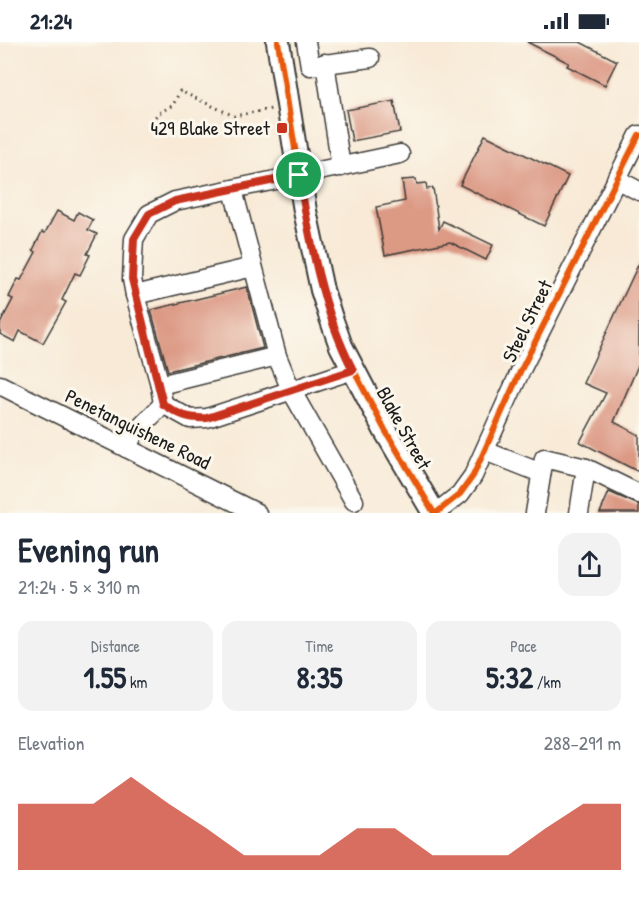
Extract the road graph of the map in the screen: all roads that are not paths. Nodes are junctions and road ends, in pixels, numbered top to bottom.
1 (306, 42) edge
2 (278, 44) edge
3 (370, 58) dead end
4 (325, 63) junction
5 (639, 135) edge
6 (400, 154) dead end
7 (341, 167) junction
8 (299, 175) junction
9 (616, 179) junction
10 (233, 190) junction
11 (639, 190) edge
12 (253, 267) junction
13 (135, 295) junction
14 (277, 356) junction
15 (353, 370) junction
16 (0, 385) edge
17 (160, 385) junction
18 (291, 390) junction
19 (163, 404) junction
20 (126, 448) junction
21 (485, 450) junction
22 (586, 468) junction
23 (541, 473) junction
24 (639, 494) edge
25 (354, 501) dead end
26 (257, 513) edge
27 (435, 513) edge
28 (535, 513) edge
29 (579, 513) edge

1 - 2 street
1 - 4 street
2 - 8 main road, Blake Street
3 - 4 street
4 - 7 street
5 - 9 street, Steel Street
6 - 7 street
7 - 8 street
8 - 10 street
8 - 15 main road, Blake Street
9 - 11 street
9 - 21 street, Steel Street
10 - 12 street
10 - 13 street
12 - 13 street
12 - 14 street
13 - 17 street
14 - 17 street
14 - 18 street
15 - 18 street
15 - 27 main road, Blake Street
16 - 20 street, Penetanguishene Road
17 - 19 street
18 - 19 street
18 - 25 street
19 - 20 street
20 - 26 street, Penetanguishene Road
21 - 23 street
21 - 27 street, Steel Street
22 - 23 street
22 - 24 street
22 - 29 street
23 - 28 street

